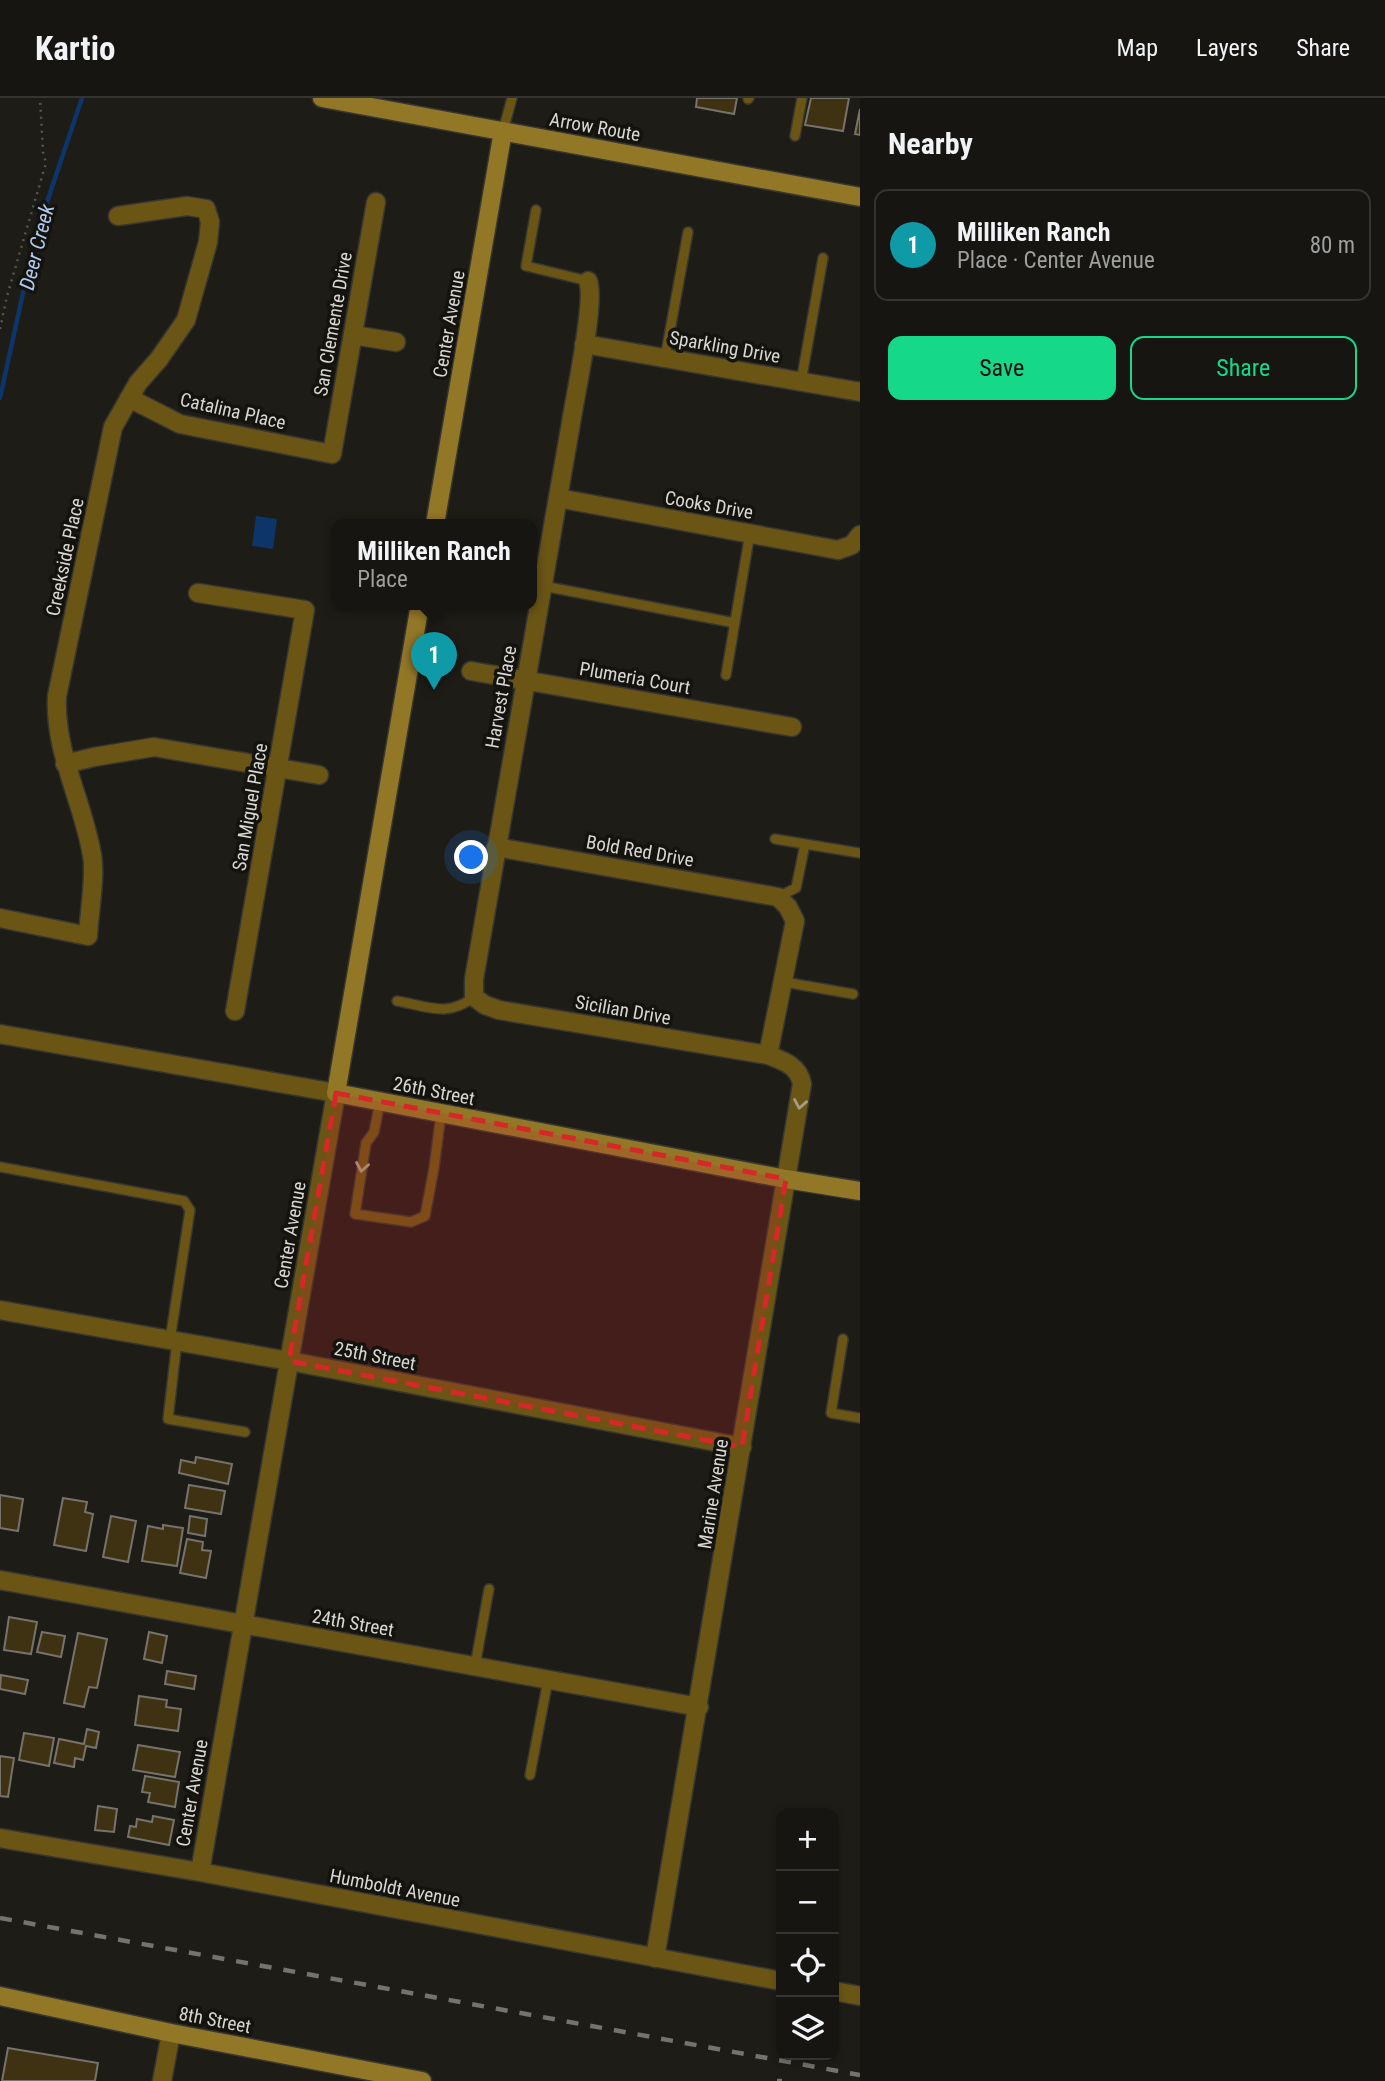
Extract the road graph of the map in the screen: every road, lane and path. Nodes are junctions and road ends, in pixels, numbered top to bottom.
1 (40, 98) edge
2 (322, 98) edge
3 (512, 98) edge
4 (802, 98) edge
5 (503, 131) junction
6 (795, 136) dead end
7 (860, 197) edge
8 (376, 202) dead end
9 (536, 210) dead end
10 (118, 216) dead end
11 (688, 232) dead end
12 (823, 258) dead end
13 (589, 281) joint
14 (0, 329) edge
15 (352, 335) junction
16 (396, 342) dead end
17 (583, 344) junction
18 (665, 358) junction
19 (801, 382) junction
20 (860, 392) edge
21 (129, 398) junction
22 (332, 454) joint
23 (558, 498) junction
24 (436, 519) edge
25 (750, 533) junction
26 (856, 540) edge
27 (543, 586) junction
28 (198, 593) dead end
29 (419, 610) edge
30 (735, 623) junction
31 (471, 671) dead end
32 (726, 675) dead end
33 (525, 681) junction
34 (792, 727) dead end
35 (65, 764) junction
36 (278, 767) junction
37 (319, 775) dead end
38 (775, 839) dead end
39 (805, 844) junction
40 (496, 847) junction
41 (860, 853) edge
42 (778, 897) junction
43 (0, 918) edge
44 (783, 982) junction
45 (853, 994) dead end
46 (474, 997) junction
47 (397, 1001) dead end
48 (235, 1011) dead end
49 (0, 1034) edge
50 (768, 1055) junction
51 (336, 1093) junction
52 (380, 1102) junction
53 (440, 1114) junction
54 (0, 1167) edge
55 (786, 1179) junction
56 (859, 1189) edge
57 (0, 1310) edge
58 (843, 1339) dead end
59 (174, 1340) junction
60 (289, 1362) junction
61 (860, 1418) edge
62 (245, 1432) dead end
63 (742, 1447) junction
64 (0, 1580) edge
65 (489, 1589) dead end
66 (243, 1624) junction
67 (475, 1666) junction
68 (548, 1679) junction
69 (699, 1707) junction
70 (530, 1775) dead end
71 (0, 1838) edge
72 (200, 1872) junction
73 (655, 1958) junction
74 (776, 1980) edge
75 (839, 1992) edge
76 (0, 1996) edge
77 (860, 1996) edge
78 (171, 2033) junction
79 (162, 2081) edge
80 (422, 2081) edge

1 - 14 path
2 - 5 street, Arrow Route
3 - 5 lane
4 - 6 lane
5 - 7 street, Arrow Route
5 - 24 street, Center Avenue
8 - 15 street, San Clemente Drive
9 - 13 lane
10 - 21 street, Creekside Place
11 - 18 lane
12 - 19 lane
13 - 17 street, Harvest Place
15 - 16 street
15 - 22 street, San Clemente Drive
17 - 18 street, Sparkling Drive
17 - 23 street, Harvest Place
18 - 19 street, Sparkling Drive
19 - 20 street, Sparkling Drive
21 - 22 street, Catalina Place
21 - 35 street, Creekside Place
23 - 25 street, Cooks Drive
23 - 27 street, Harvest Place
25 - 26 street, Cooks Drive
25 - 30 lane
27 - 30 lane
27 - 33 street, Harvest Place
28 - 36 street, San Miguel Place
29 - 51 street, Center Avenue
30 - 32 lane
31 - 33 street, Plumeria Court
33 - 34 street, Plumeria Court
33 - 40 street, Harvest Place
35 - 36 street
35 - 43 street, Creekside Place
36 - 37 street
36 - 48 street, San Miguel Place
38 - 39 lane
39 - 41 lane
39 - 42 lane
40 - 42 street, Bold Red Drive
40 - 46 street, Harvest Place
42 - 44 street
44 - 45 lane
44 - 50 street
46 - 47 lane
46 - 50 street, Sicilian Drive
49 - 51 street, 26th Street
50 -> 55 street, Marine Avenue
51 - 52 street, 26th Street
51 - 60 street, Center Avenue
52 - 53 street, 26th Street
52 -> 53 lane
53 - 55 street, 26th Street
54 - 59 lane
55 - 56 street, 26th Street
55 - 63 street, Marine Avenue
57 - 59 street, 25th Street
58 - 61 lane
59 - 60 street, 25th Street
59 - 62 lane
60 - 63 street, 25th Street
60 - 66 street, Center Avenue
63 - 69 street, Marine Avenue
64 - 66 street, 24th Street
65 - 67 lane
66 - 67 street, 24th Street
66 - 72 street, Center Avenue
67 - 68 street, 24th Street
68 - 69 street, 24th Street
68 - 70 lane
69 - 73 street, Marine Avenue
71 - 72 street, Humboldt Avenue
72 - 73 street, Humboldt Avenue
73 - 74 street, Humboldt Avenue
75 - 77 street
76 - 78 street, 8th Street
78 - 79 street
78 - 80 street, 8th Street

